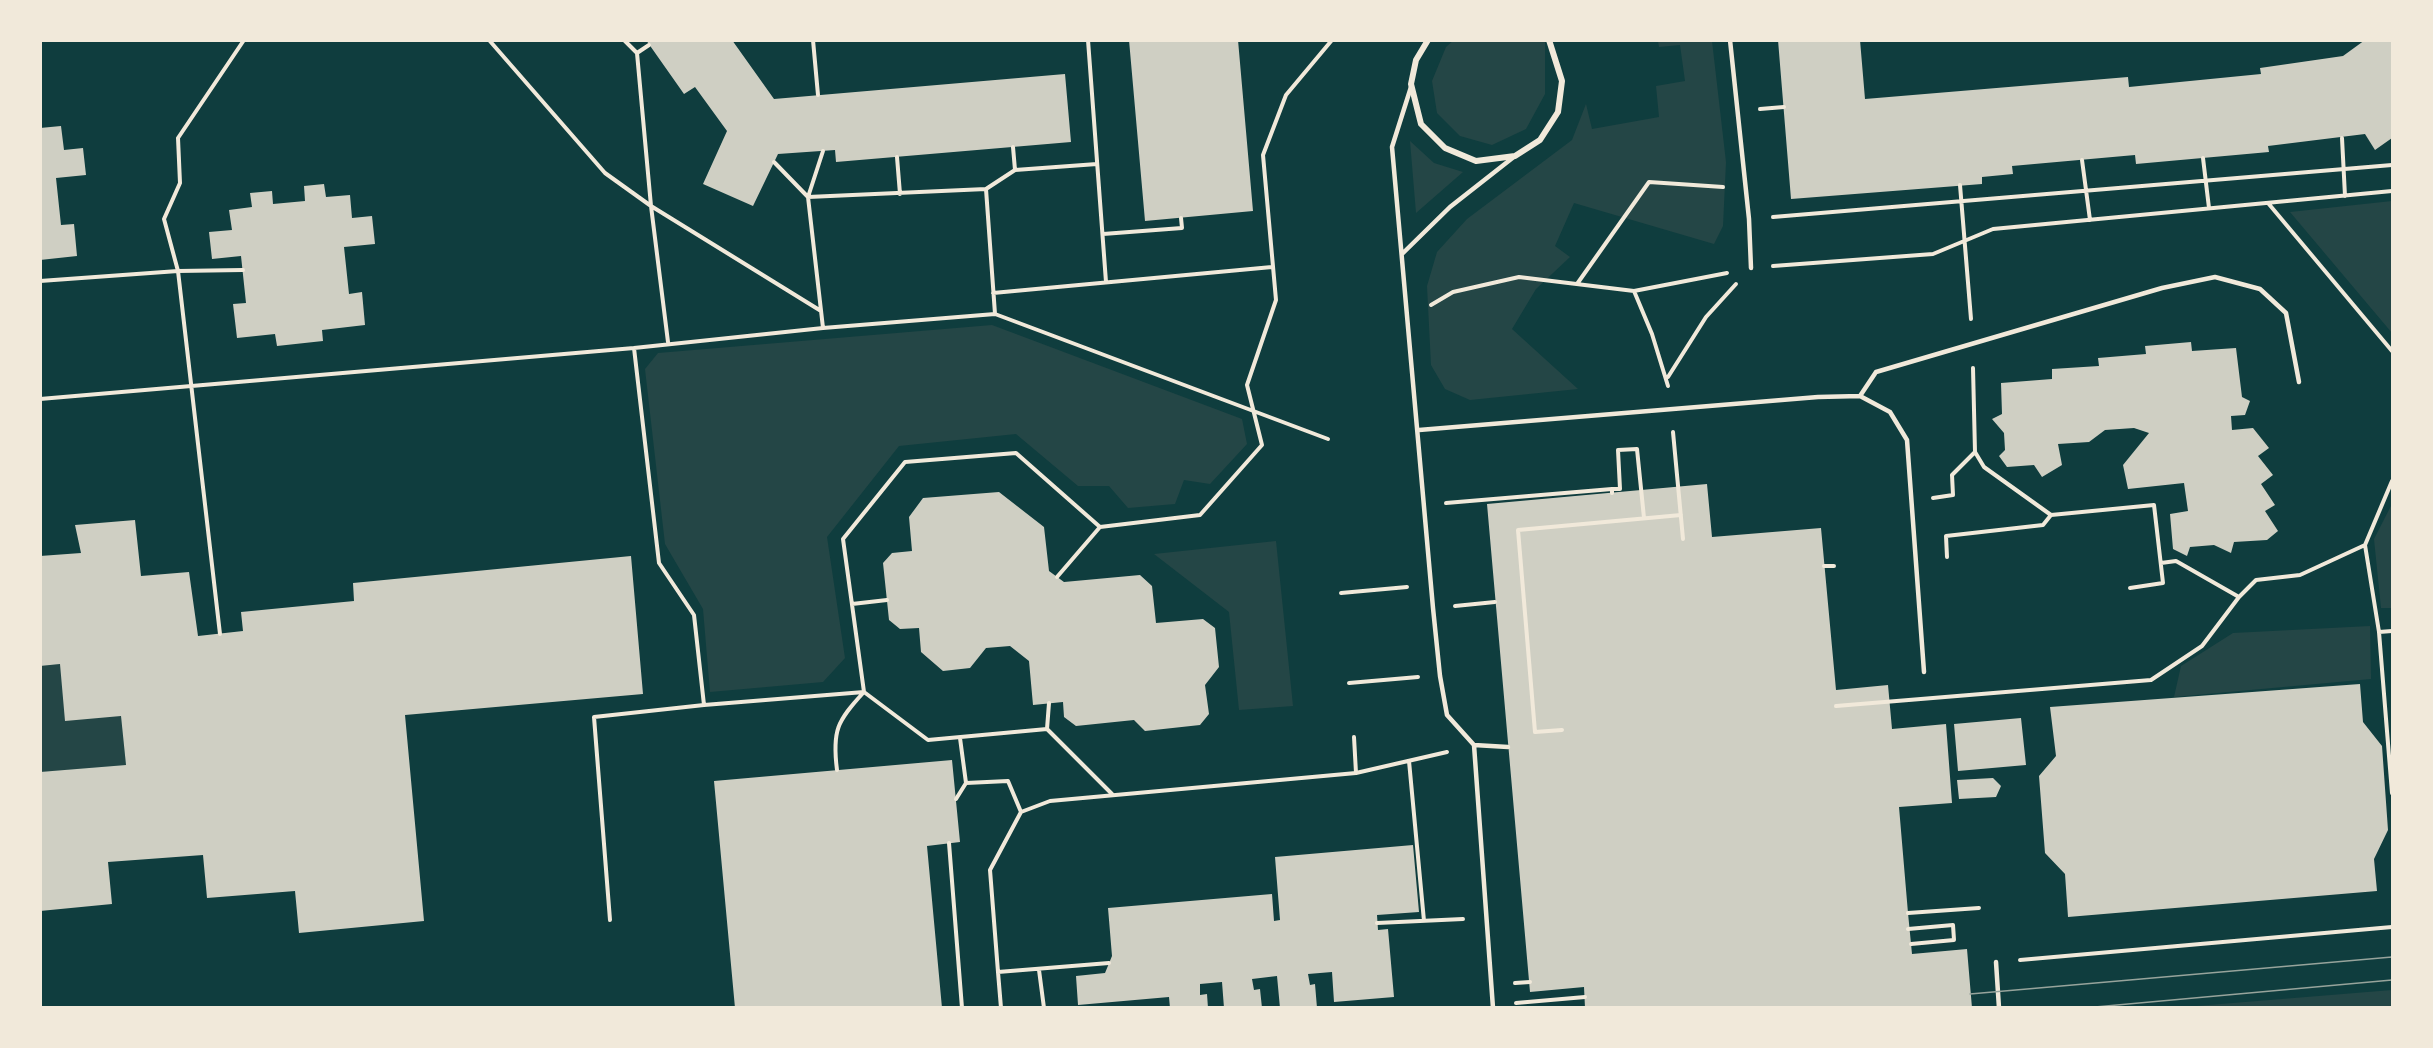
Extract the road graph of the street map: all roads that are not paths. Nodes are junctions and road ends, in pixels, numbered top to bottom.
1 (1428, 40) edge
2 (1549, 40) edge
3 (1730, 40) edge
4 (1411, 84) junction
5 (1515, 156) junction
6 (1402, 254) junction
7 (1751, 268) road end
8 (2299, 382) dead end
9 (1860, 396) junction
10 (1419, 430) junction
11 (1924, 672) dead end
12 (1474, 745) junction
13 (1508, 747) dead end
14 (1996, 962) road end
15 (1493, 1008) edge
16 (1999, 1008) edge

1 - 4 street
2 - 5 street
3 - 7 lane
4 - 5 street
4 - 6 lane
5 - 6 lane
6 - 10 lane
8 - 9 lane
9 - 10 lane
9 - 11 lane
10 - 12 lane
12 - 13 lane
12 - 15 lane
14 - 16 lane

